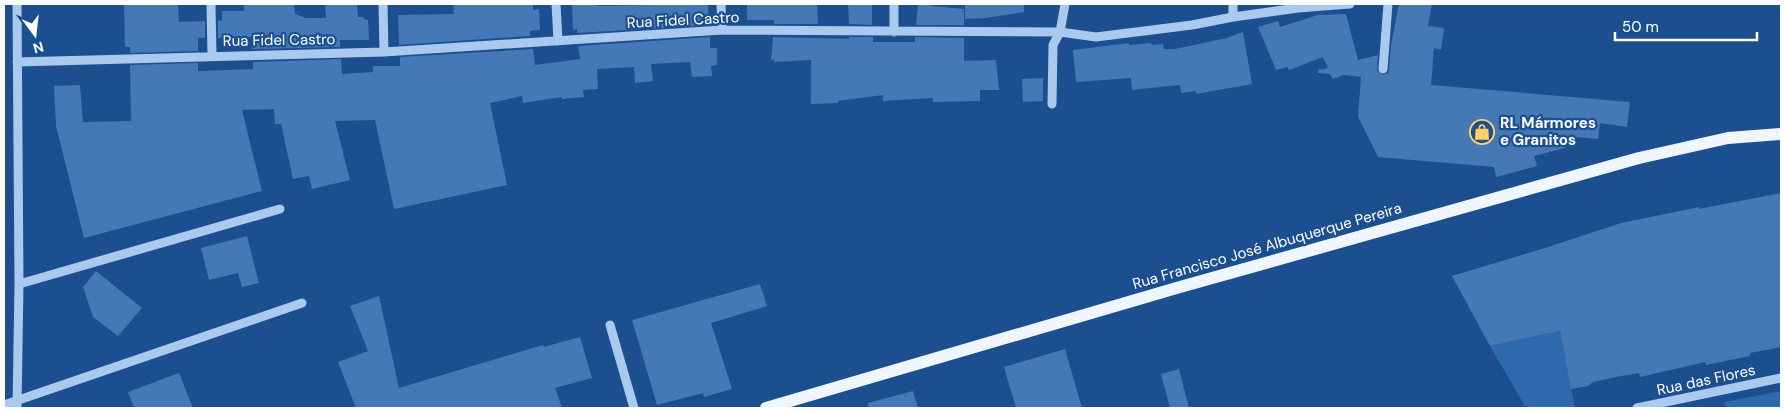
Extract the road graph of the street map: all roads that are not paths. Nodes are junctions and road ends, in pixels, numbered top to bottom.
1 (17, 4) edge
2 (211, 4) edge
3 (383, 4) edge
4 (556, 4) edge
5 (721, 4) edge
6 (894, 4) edge
7 (1065, 4) edge
8 (1233, 4) edge
9 (1350, 4) edge
10 (1388, 4) edge
11 (1233, 17) junction
12 (722, 30) junction
13 (894, 32) junction
14 (1060, 32) junction
15 (558, 41) junction
16 (384, 52) junction
17 (212, 56) junction
18 (17, 62) junction
19 (1383, 69) dead end
20 (1052, 104) dead end
21 (1781, 134) edge
22 (280, 209) dead end
23 (19, 284) junction
24 (302, 303) dead end
25 (610, 326) dead end
26 (1781, 378) edge
27 (4, 405) edge
28 (17, 405) edge
29 (634, 408) edge
30 (766, 408) edge
31 (1637, 408) edge

1 - 18 street
2 - 17 street
3 - 16 street
4 - 15 street
5 - 12 street
6 - 13 street
7 - 14 street
8 - 11 street
9 - 11 street, Rua Fidel Castro
10 - 19 street
11 - 14 street, Rua Fidel Castro
12 - 13 street, Rua Fidel Castro
12 - 15 street, Rua Fidel Castro
13 - 14 street, Rua Fidel Castro
14 - 20 street
15 - 16 street, Rua Fidel Castro
16 - 17 street, Rua Fidel Castro
17 - 18 street, Rua Fidel Castro
18 - 23 street
21 - 30 main road, Rua Francisco José Albuquerque Pereira
22 - 23 street
23 - 28 street
24 - 28 street
25 - 29 street
26 - 31 street, Rua das Flores
27 - 28 street

